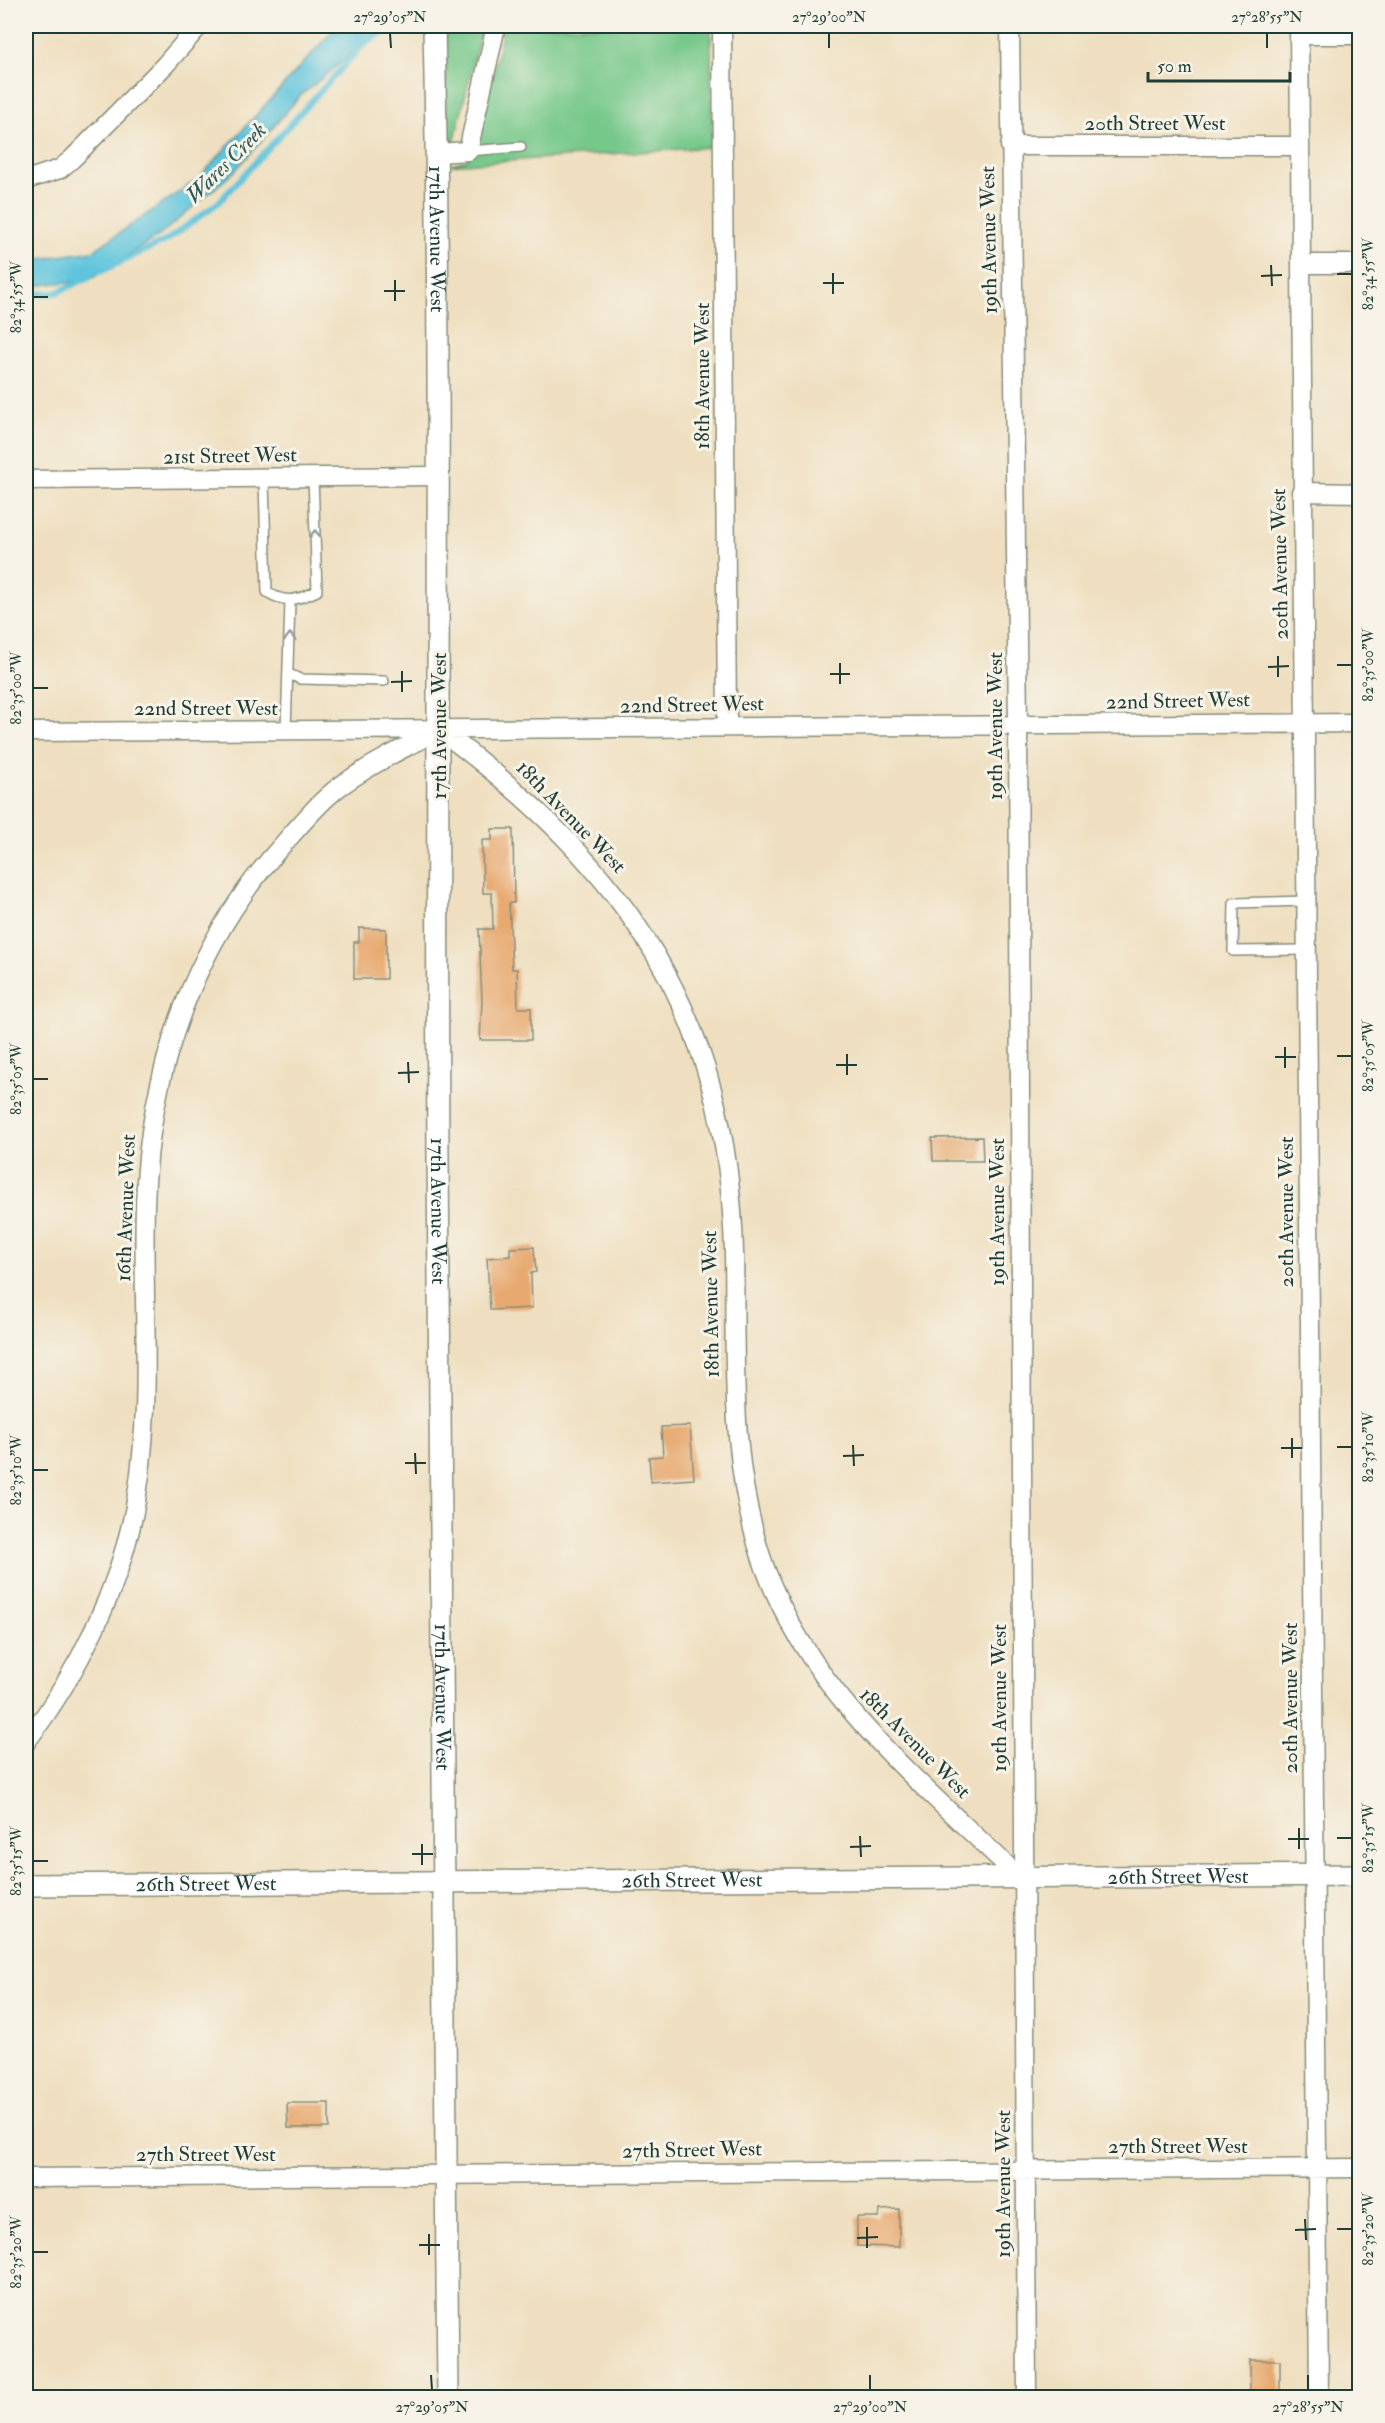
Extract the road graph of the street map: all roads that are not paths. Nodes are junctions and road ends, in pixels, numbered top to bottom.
1 (199, 26) edge
2 (434, 26) edge
3 (496, 26) edge
4 (722, 26) edge
5 (1010, 26) edge
6 (1300, 30) edge
7 (1359, 35) edge
8 (1011, 146) junction
9 (1299, 146) junction
10 (521, 147) dead end
11 (468, 151) junction
12 (437, 153) junction
13 (26, 180) edge
14 (1302, 264) junction
15 (1359, 264) edge
16 (436, 476) junction
17 (313, 477) junction
18 (264, 479) junction
19 (26, 480) edge
20 (1301, 492) junction
21 (1359, 493) edge
22 (290, 601) junction
23 (289, 674) junction
24 (384, 681) dead end
25 (1306, 722) junction
26 (1359, 723) edge
27 (1018, 725) junction
28 (727, 727) junction
29 (286, 730) junction
30 (440, 730) junction
31 (26, 732) edge
32 (1307, 901) junction
33 (1307, 950) junction
34 (26, 1742) edge
35 (1314, 1875) junction
36 (1359, 1875) edge
37 (1022, 1880) junction
38 (446, 1884) junction
39 (26, 1885) edge
40 (1316, 2168) junction
41 (1359, 2168) edge
42 (1026, 2169) junction
43 (447, 2174) junction
44 (26, 2178) edge
45 (448, 2397) edge
46 (1027, 2397) edge
47 (1318, 2397) edge

1 - 13 street
2 - 12 street, 17th Avenue West
3 - 11 street
4 - 28 street, 18th Avenue West
5 - 8 street, 19th Avenue West
6 - 7 street
6 - 9 street, 20th Avenue West
8 - 9 street, 20th Street West
8 - 27 street, 19th Avenue West
9 - 14 street, 20th Avenue West
10 - 11 lane
11 - 12 street
12 - 16 street, 17th Avenue West
14 - 15 street
14 - 20 street, 20th Avenue West
16 - 17 street, 21st Street West
16 - 30 street, 17th Avenue West
17 - 18 street, 21st Street West
22 -> 17 lane
18 - 19 street, 21st Street West
18 - 22 lane
20 - 21 street
20 - 25 street, 20th Avenue West
23 -> 22 lane
23 - 24 lane
23 - 29 lane
25 - 26 street, 22nd Street West
25 - 27 street, 22nd Street West
25 - 32 street, 20th Avenue West
27 - 28 street, 22nd Street West
27 - 37 street, 19th Avenue West
28 - 30 street, 22nd Street West
29 - 30 street, 22nd Street West
29 - 31 street, 22nd Street West
30 - 34 street, 16th Avenue West
30 - 37 street, 18th Avenue West
30 - 38 street, 17th Avenue West
32 - 33 street, 20th Avenue West
32 - 33 lane
33 - 35 street, 20th Avenue West
35 - 36 street, 26th Street West
35 - 37 street, 26th Street West
35 - 40 street, 20th Avenue West
37 - 38 street, 26th Street West
37 - 42 street, 19th Avenue West
38 - 39 street, 26th Street West
38 - 43 street, 17th Avenue West
40 - 41 street, 27th Street West
40 - 42 street, 27th Street West
40 - 47 street, 20th Avenue West
42 - 43 street, 27th Street West
42 - 46 street, 19th Avenue West
43 - 44 street, 27th Street West
43 - 45 street, 17th Avenue West

